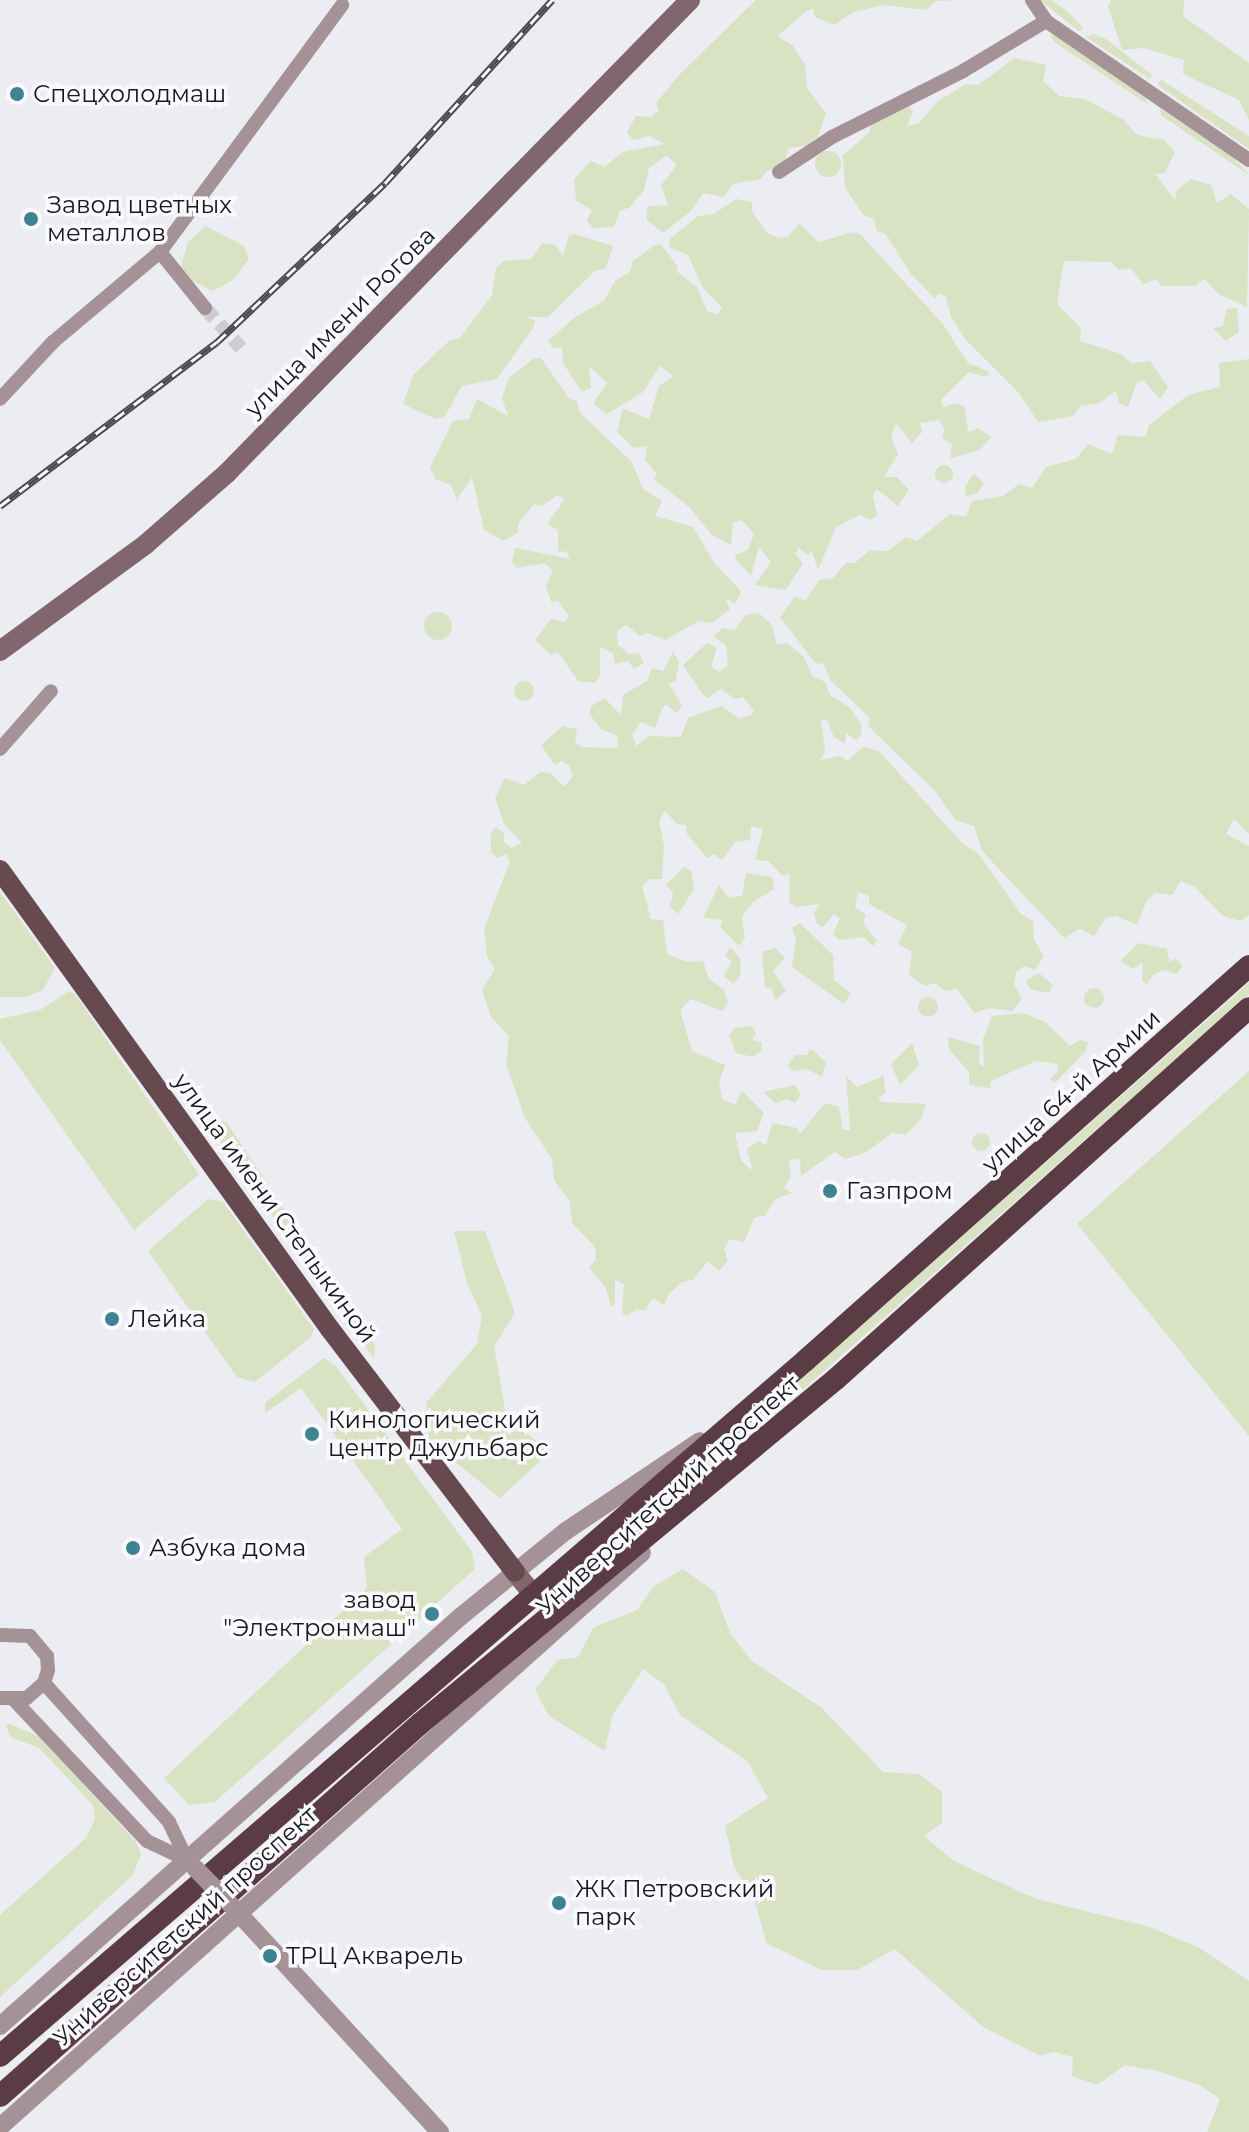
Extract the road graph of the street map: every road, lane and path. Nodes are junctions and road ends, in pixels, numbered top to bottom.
1 (690, 0) edge
2 (1032, 0) edge
3 (342, 5) dead end
4 (1046, 21) junction
5 (1249, 160) edge
6 (779, 172) dead end
7 (160, 252) junction
8 (205, 308) tunnel mouth
9 (0, 399) edge
10 (0, 651) edge
11 (51, 691) dead end
12 (0, 749) edge
13 (0, 870) edge
14 (1249, 966) edge
15 (1249, 1008) edge
16 (836, 1379) junction
17 (746, 1411) junction
18 (515, 1572) junction
19 (532, 1593) junction
20 (570, 1599) junction
21 (0, 1635) edge
22 (44, 1683) junction
23 (8, 1699) edge
24 (191, 1864) junction
25 (234, 1909) junction
26 (0, 2026) edge
27 (0, 2056) edge
28 (0, 2096) edge
29 (0, 2127) edge
30 (440, 2132) edge

1 - 10 main road, улица имени Рогова
2 - 4 street
3 - 7 street
4 - 5 street
4 - 6 street
7 - 8 street
7 - 9 street
11 - 12 street
13 - 18 main road, улица имени Степыкиной
14 - 17 highway, улица 64-й Армии
15 - 16 highway
16 - 20 highway, Университетский проспект
16 - 25 street, Университетский проспект
17 - 18 street, Университетский проспект
17 - 19 highway, Университетский проспект
18 - 19 main road
18 - 24 street, Университетский проспект
19 - 20 main road
19 - 27 highway, Университетский проспект
20 - 28 highway, Университетский проспект
21 - 22 street
22 - 23 street
22 - 24 street
23 - 24 street
24 - 25 street, bridge
24 - 26 street, Университетский проспект
25 - 29 street, Университетский проспект
25 - 30 street

